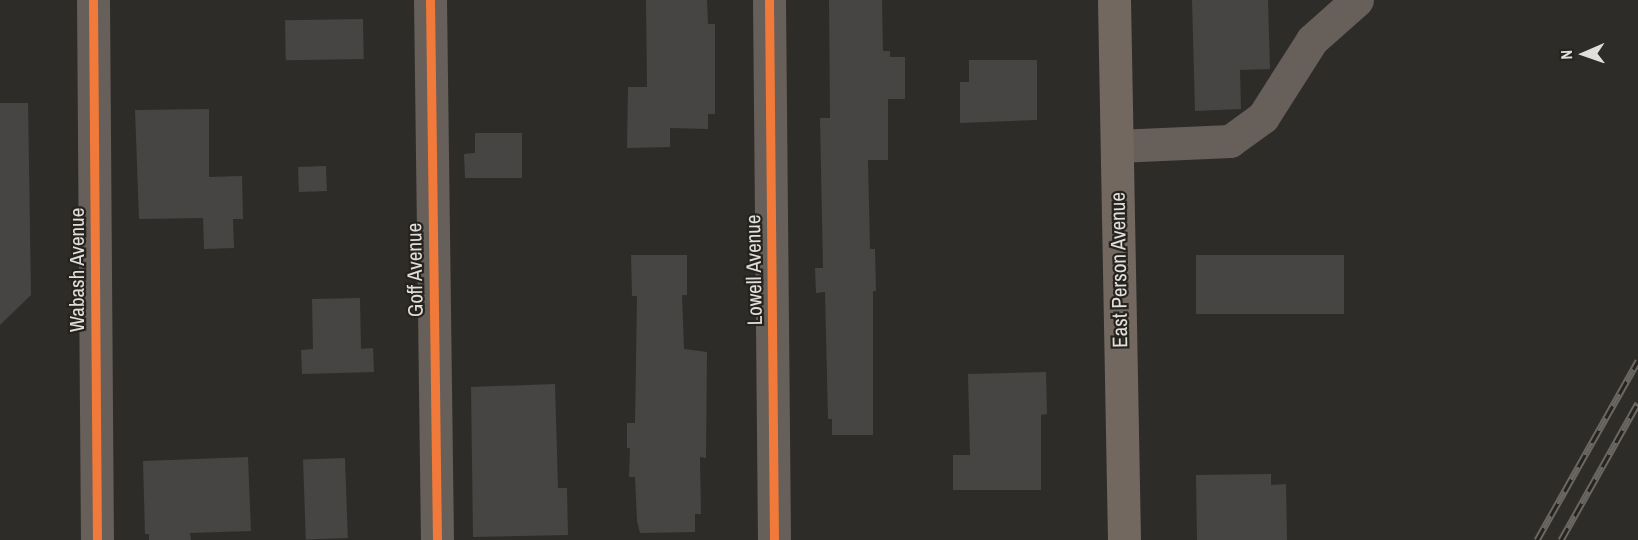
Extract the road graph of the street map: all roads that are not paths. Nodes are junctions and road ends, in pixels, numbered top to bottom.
1 (93, 0) edge
2 (430, 0) edge
3 (770, 0) edge
4 (1114, 0) edge
5 (1357, 0) edge
6 (1117, 146) junction
7 (97, 540) edge
8 (436, 540) edge
9 (774, 540) edge
10 (1124, 540) edge

1 - 7 street, Wabash Avenue
2 - 8 street, Goff Avenue
3 - 9 street, Lowell Avenue
4 - 6 main road, East Person Avenue
5 - 6 street
6 - 10 main road, East Person Avenue

